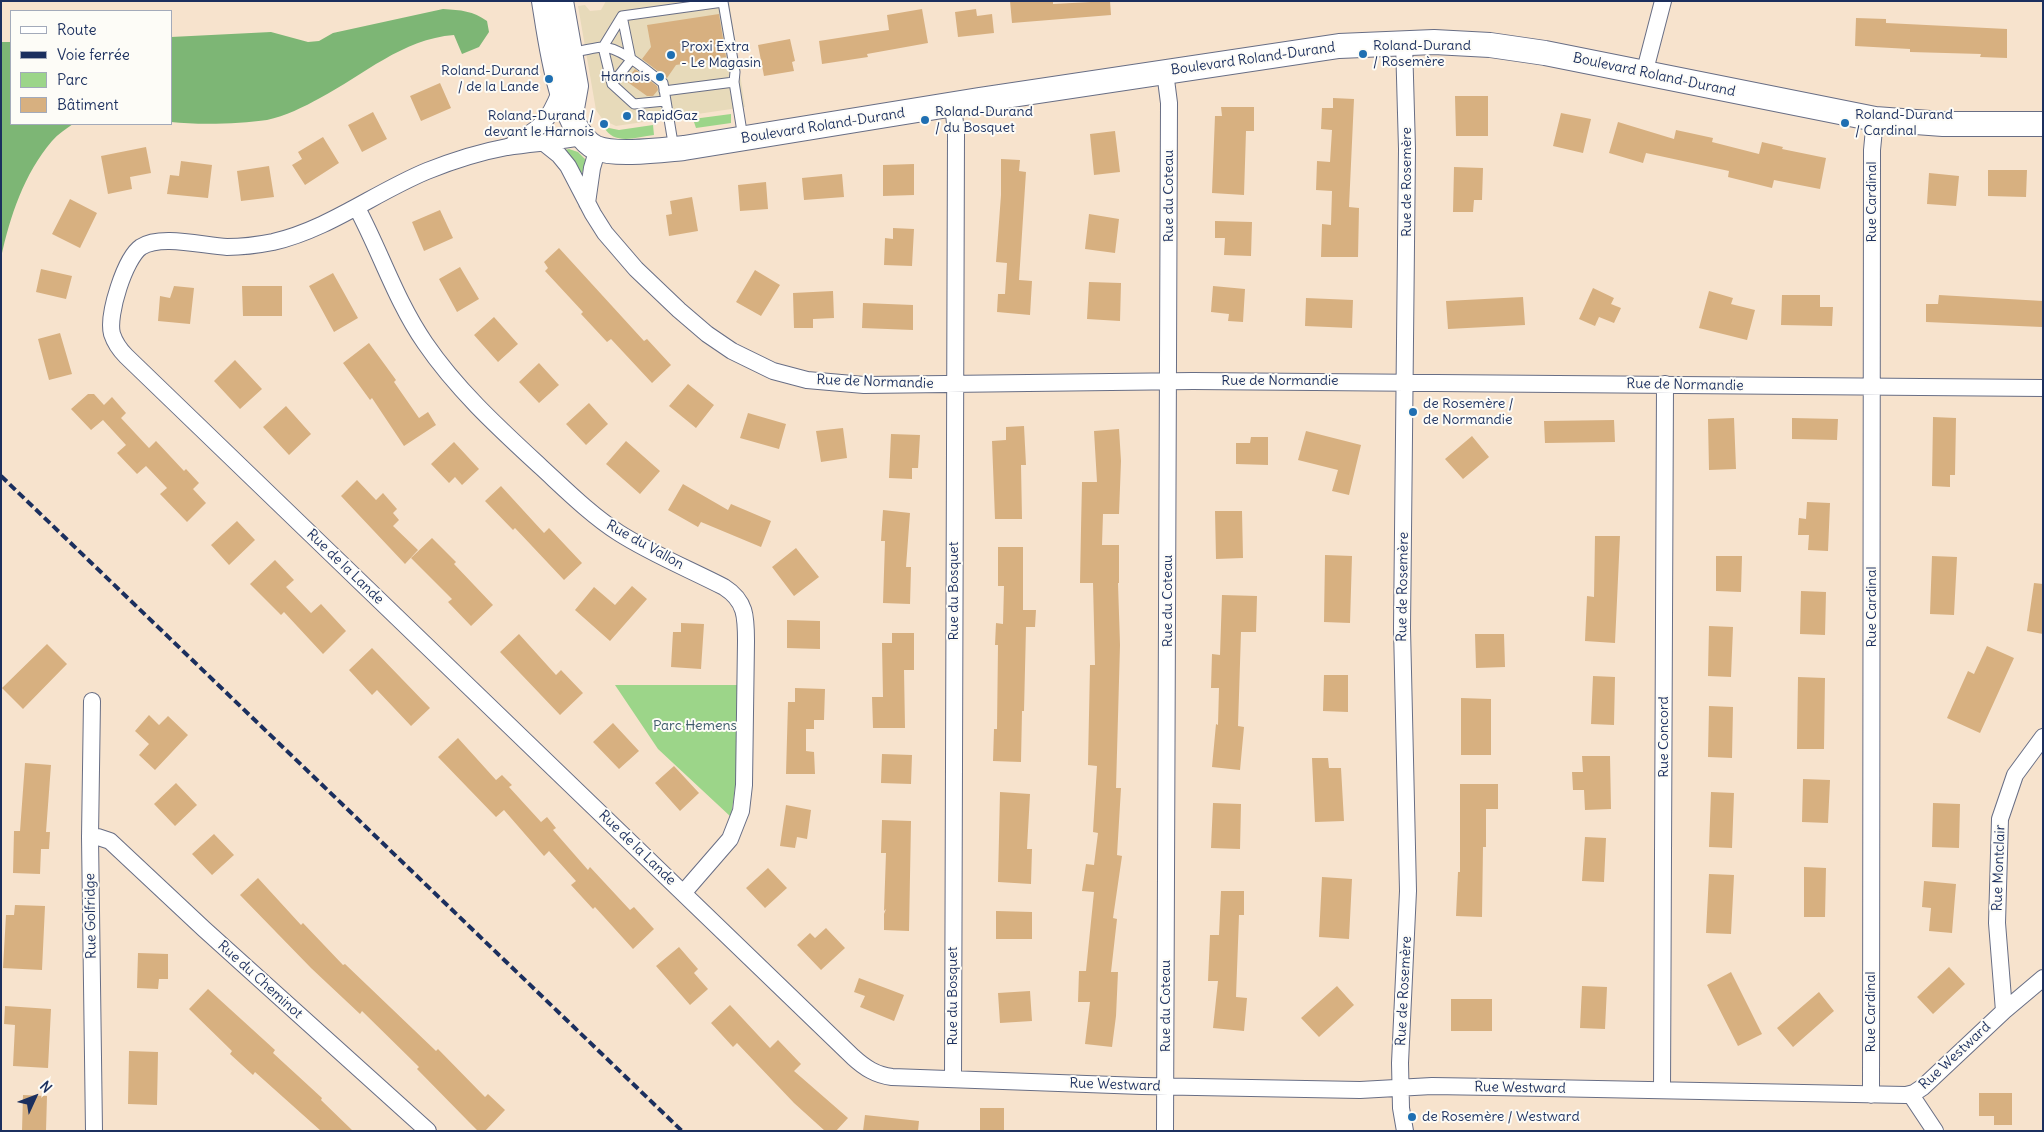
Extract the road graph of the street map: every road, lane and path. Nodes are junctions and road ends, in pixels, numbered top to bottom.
1 (544, 1) edge
2 (561, 1) edge
3 (1663, 1) edge
4 (622, 16) junction
5 (1404, 42) junction
6 (603, 47) junction
7 (570, 53) junction
8 (631, 60) junction
9 (1165, 72) junction
10 (1644, 74) junction
11 (734, 82) junction
12 (612, 84) junction
13 (664, 91) junction
14 (560, 92) junction
15 (666, 101) junction
16 (953, 105) junction
17 (571, 114) junction
18 (1875, 119) junction
19 (2043, 124) edge
20 (743, 138) junction
21 (544, 143) junction
22 (590, 143) junction
23 (507, 147) junction
24 (674, 149) junction
25 (588, 203) junction
26 (357, 208) junction
27 (1169, 381) junction
28 (1404, 382) junction
29 (955, 384) junction
30 (1665, 384) junction
31 (1873, 388) junction
32 (2043, 388) edge
33 (92, 701) dead end
34 (2043, 737) edge
35 (90, 837) junction
36 (684, 892) junction
37 (2043, 978) edge
38 (2004, 1011) junction
39 (953, 1078) junction
40 (1165, 1086) junction
41 (1400, 1088) junction
42 (1662, 1090) junction
43 (1871, 1095) junction
44 (1911, 1095) junction
45 (94, 1131) edge
46 (428, 1131) edge
47 (1165, 1131) edge
48 (1405, 1131) edge
49 (1935, 1131) edge

1 - 14 street
2 - 7 street
3 - 10 street
4 - 6 lane
4 - 8 lane
4 - 11 lane
5 - 9 street, Boulevard Roland-Durand
5 - 10 street, Boulevard Roland-Durand
5 - 28 street, Rue de Rosemère
6 - 7 lane
6 - 8 lane
6 - 12 lane
7 - 17 street
8 - 12 lane
8 - 13 lane
9 - 16 street, Boulevard Roland-Durand
9 - 27 street, Rue du Coteau
10 - 18 street, Boulevard Roland-Durand
11 - 13 lane
11 - 20 lane
12 - 15 lane
13 - 15 lane
14 - 17 street
14 - 23 street, Rue de la Lande
15 - 24 lane
16 - 20 street, Boulevard Roland-Durand
16 - 29 street, Rue du Bosquet
17 - 22 street
18 - 19 street, Boulevard Roland-Durand
18 - 31 street, Rue Cardinal
20 - 24 street, Boulevard Roland-Durand
21 - 22 street, Rue de la Lande
21 - 23 street, Rue de la Lande
21 - 25 street, Rue de Normandie
22 - 24 street, Boulevard Roland-Durand
22 - 25 street
23 - 26 street, Rue de la Lande
25 - 29 street, Rue de Normandie
26 - 36 street, Rue du Vallon
26 - 36 street, Rue de la Lande
27 - 28 street, Rue de Normandie
27 - 29 street, Rue de Normandie
27 - 40 street, Rue du Coteau
28 - 30 street, Rue de Normandie
28 - 41 street, Rue de Rosemère
29 - 39 street, Rue du Bosquet
30 - 31 street, Rue de Normandie
30 - 42 street, Rue Concord
31 - 32 street, Rue de Normandie
31 - 43 street, Rue Cardinal
33 - 35 street, Rue Golfridge
34 - 38 street, Rue Montclair
35 - 45 street, Rue Golfridge
35 - 46 street, Rue du Cheminot
36 - 39 street, Rue de la Lande
37 - 38 street, Rue Westward
38 - 44 street, Rue Westward
39 - 40 street, Rue Westward
40 - 41 street, Rue Westward
40 - 47 street, Rue du Coteau
41 - 42 street, Rue Westward
41 - 48 street, Rue de Rosemère
42 - 43 street, Rue Westward
43 - 44 street, Rue Westward
44 - 49 street

